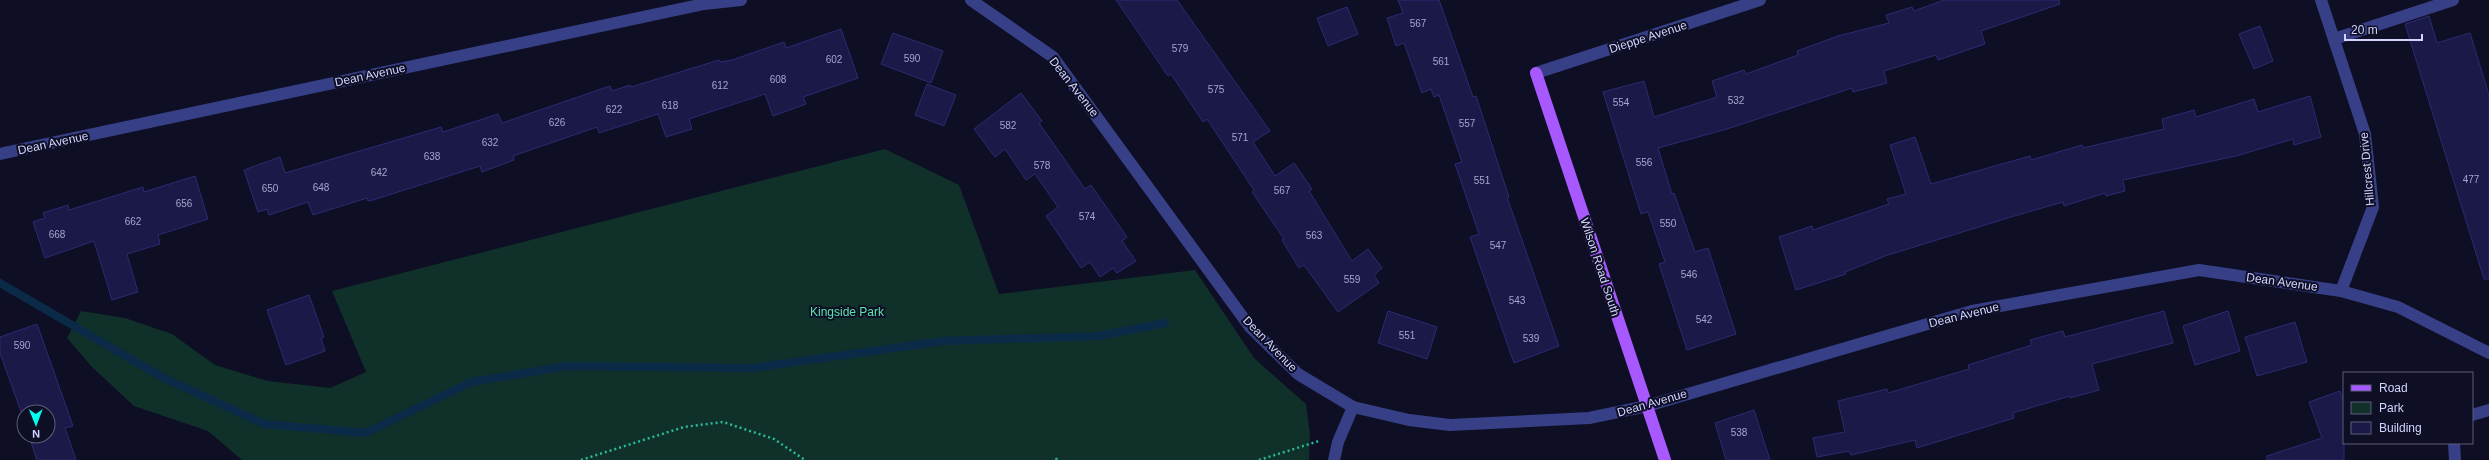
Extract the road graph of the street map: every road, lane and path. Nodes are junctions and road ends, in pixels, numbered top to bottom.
1 (741, 0) edge
2 (971, 0) edge
3 (1760, 0) edge
4 (2321, 0) edge
5 (2453, 0) edge
6 (2334, 38) junction
7 (1536, 73) joint
8 (0, 154) edge
9 (2341, 291) junction
10 (2489, 353) edge
11 (1647, 406) junction
12 (1353, 407) junction
13 (2489, 410) edge
14 (2473, 415) edge
15 (1338, 442) junction
16 (2454, 444) edge
17 (581, 460) edge
18 (805, 460) edge
19 (1259, 460) edge
20 (1334, 460) edge
21 (1665, 460) edge
22 (2455, 460) edge

1 - 8 street, Dean Avenue
2 - 12 street, Dean Avenue
3 - 7 street, Dieppe Avenue
4 - 6 street, Hillcrest Drive
5 - 6 street
6 - 9 street, Hillcrest Drive
7 - 11 main road, Wilson Road South
9 - 10 street, Dean Avenue
9 - 11 street, Dean Avenue
11 - 12 street, Dean Avenue
11 - 21 main road, Wilson Road South
12 - 15 street
13 - 14 street
15 - 19 path
15 - 20 street
16 - 22 street
17 - 18 path

